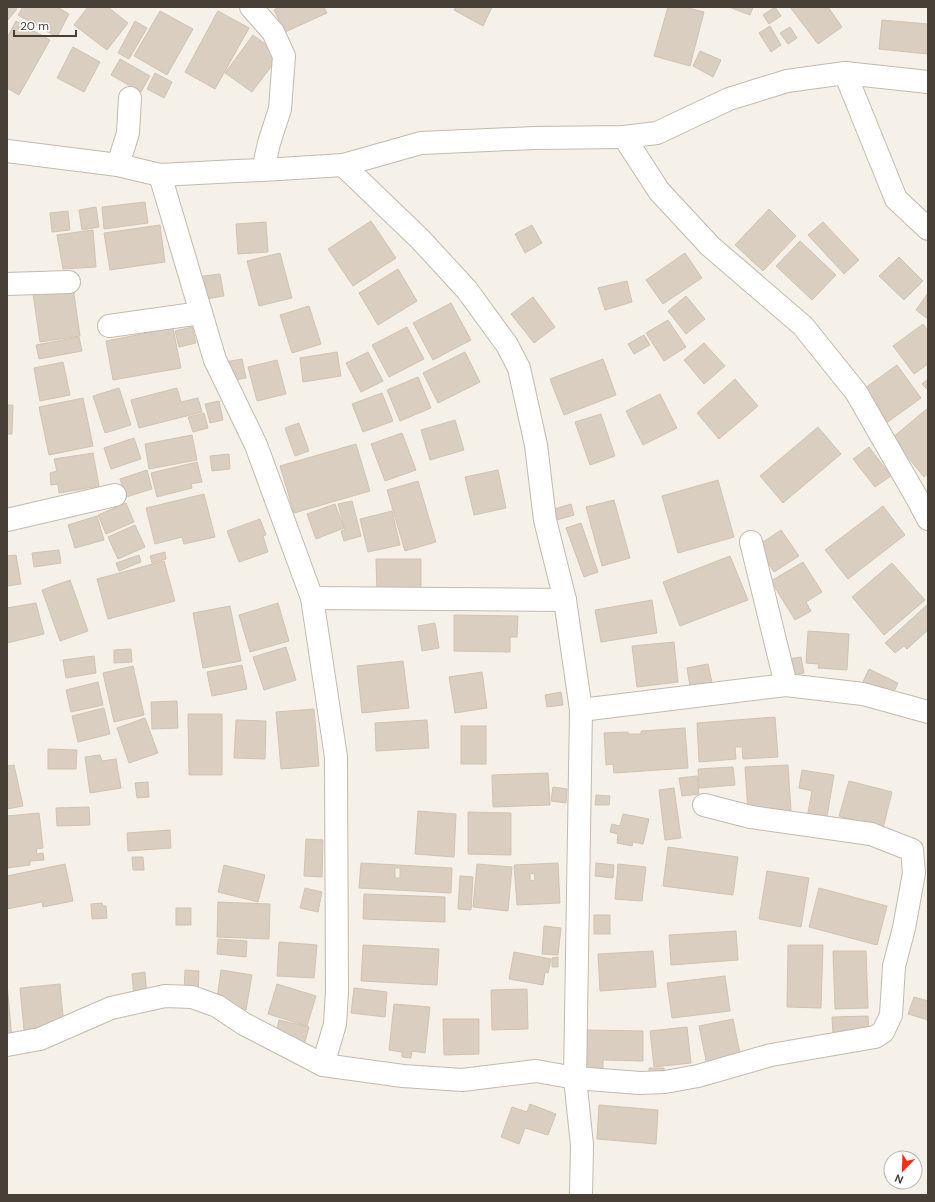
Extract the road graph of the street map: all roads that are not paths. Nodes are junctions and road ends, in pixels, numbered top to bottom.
1 (251, 7) edge
2 (845, 73) junction
3 (928, 82) edge
4 (130, 98) dead end
5 (624, 137) junction
6 (7, 151) edge
7 (118, 164) junction
8 (343, 165) junction
9 (264, 170) junction
10 (160, 175) junction
11 (928, 229) edge
12 (69, 282) dead end
13 (7, 284) edge
14 (201, 313) junction
15 (109, 326) dead end
16 (115, 496) dead end
17 (928, 519) edge
18 (7, 520) edge
19 (750, 542) dead end
20 (312, 598) junction
21 (565, 600) junction
22 (786, 685) junction
23 (581, 710) junction
24 (928, 712) edge
25 (704, 805) dead end
26 (7, 1045) edge
27 (323, 1065) junction
28 (575, 1078) junction
29 (581, 1195) edge

1 - 9 street
2 - 3 street
2 - 5 street
2 - 11 street
4 - 7 street
5 - 8 street
5 - 17 street
6 - 7 street
7 - 10 street
8 - 9 street
8 - 21 street
9 - 10 street
10 - 14 street
12 - 13 street
14 - 15 street
14 - 20 street
16 - 18 street
19 - 22 street
20 - 21 street
20 - 27 street
21 - 23 street
22 - 23 street
22 - 24 street
23 - 28 street
25 - 28 street
26 - 27 street
27 - 28 street
28 - 29 street

